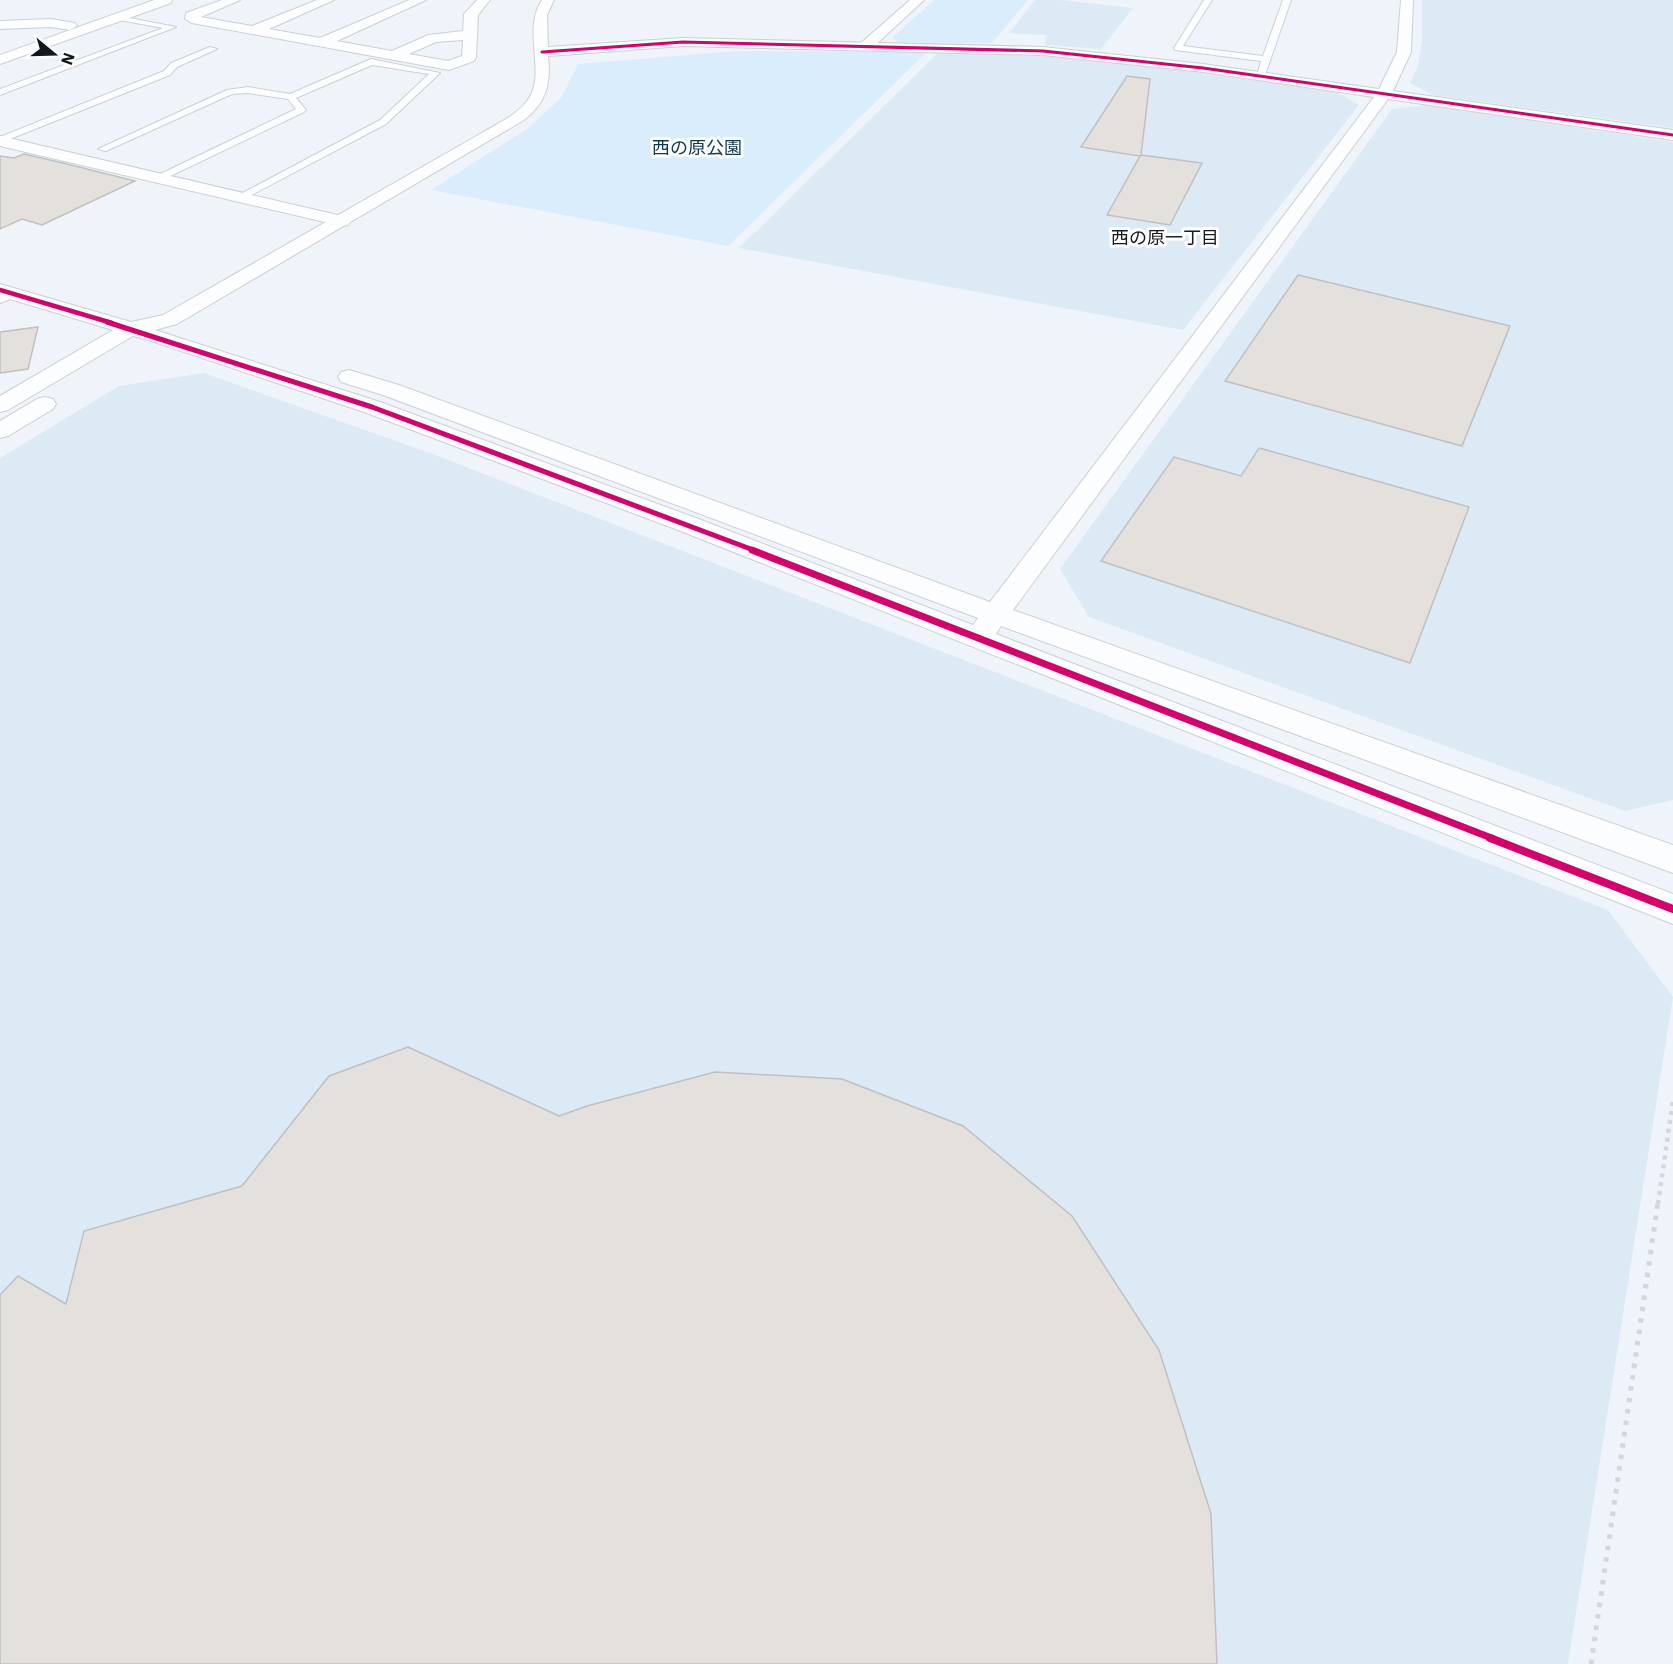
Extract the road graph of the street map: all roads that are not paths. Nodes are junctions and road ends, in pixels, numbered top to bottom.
1 (166, 0) edge
2 (234, 0) edge
3 (328, 0) edge
4 (420, 0) edge
5 (484, 0) edge
6 (548, 0) edge
7 (918, 0) edge
8 (1208, 0) edge
9 (1287, 0) edge
10 (1407, 0) edge
11 (134, 1) edge
12 (117, 17) junction
13 (0, 25) edge
14 (70, 26) junction
15 (252, 30) junction
16 (470, 35) junction
17 (321, 43) junction
18 (866, 46) junction
19 (213, 49) dead end
20 (0, 50) edge
21 (542, 52) junction
22 (393, 56) junction
23 (1266, 59) junction
24 (0, 60) edge
25 (1261, 76) junction
26 (0, 92) edge
27 (1384, 94) junction
28 (291, 97) junction
29 (1673, 135) edge
30 (0, 141) edge
31 (103, 149) dead end
32 (160, 178) junction
33 (240, 197) junction
34 (342, 221) junction
35 (3, 288) edge
36 (164, 329) junction
37 (129, 342) junction
38 (59, 396) dead end
39 (0, 405) edge
40 (0, 431) edge
41 (996, 614) junction
42 (978, 638) junction
43 (1673, 859) edge
44 (1673, 909) edge

1 - 12 street
2 - 15 street
3 - 15 street
4 - 17 street
5 - 16 street
6 - 21 street
7 - 18 street
8 - 23 lane
9 - 23 lane
10 - 27 street
11 - 14 street
12 - 24 street
12 - 26 lane
13 - 14 street
14 - 20 street
15 - 17 street
16 - 22 street
16 - 22 street
17 - 22 street
18 - 21 street
18 - 25 street
19 - 30 lane
21 - 34 street
23 - 25 lane
25 - 27 street
27 - 29 street
27 - 41 street
28 - 31 lane
28 - 32 lane
28 - 33 lane
30 - 32 street
32 - 33 street
33 - 34 street
34 - 36 street
35 - 36 street
35 - 37 street
36 - 37 street
36 - 41 street
36 - 42 street
37 - 39 street
38 - 40 street
41 - 42 street
41 - 43 street
42 - 44 street

